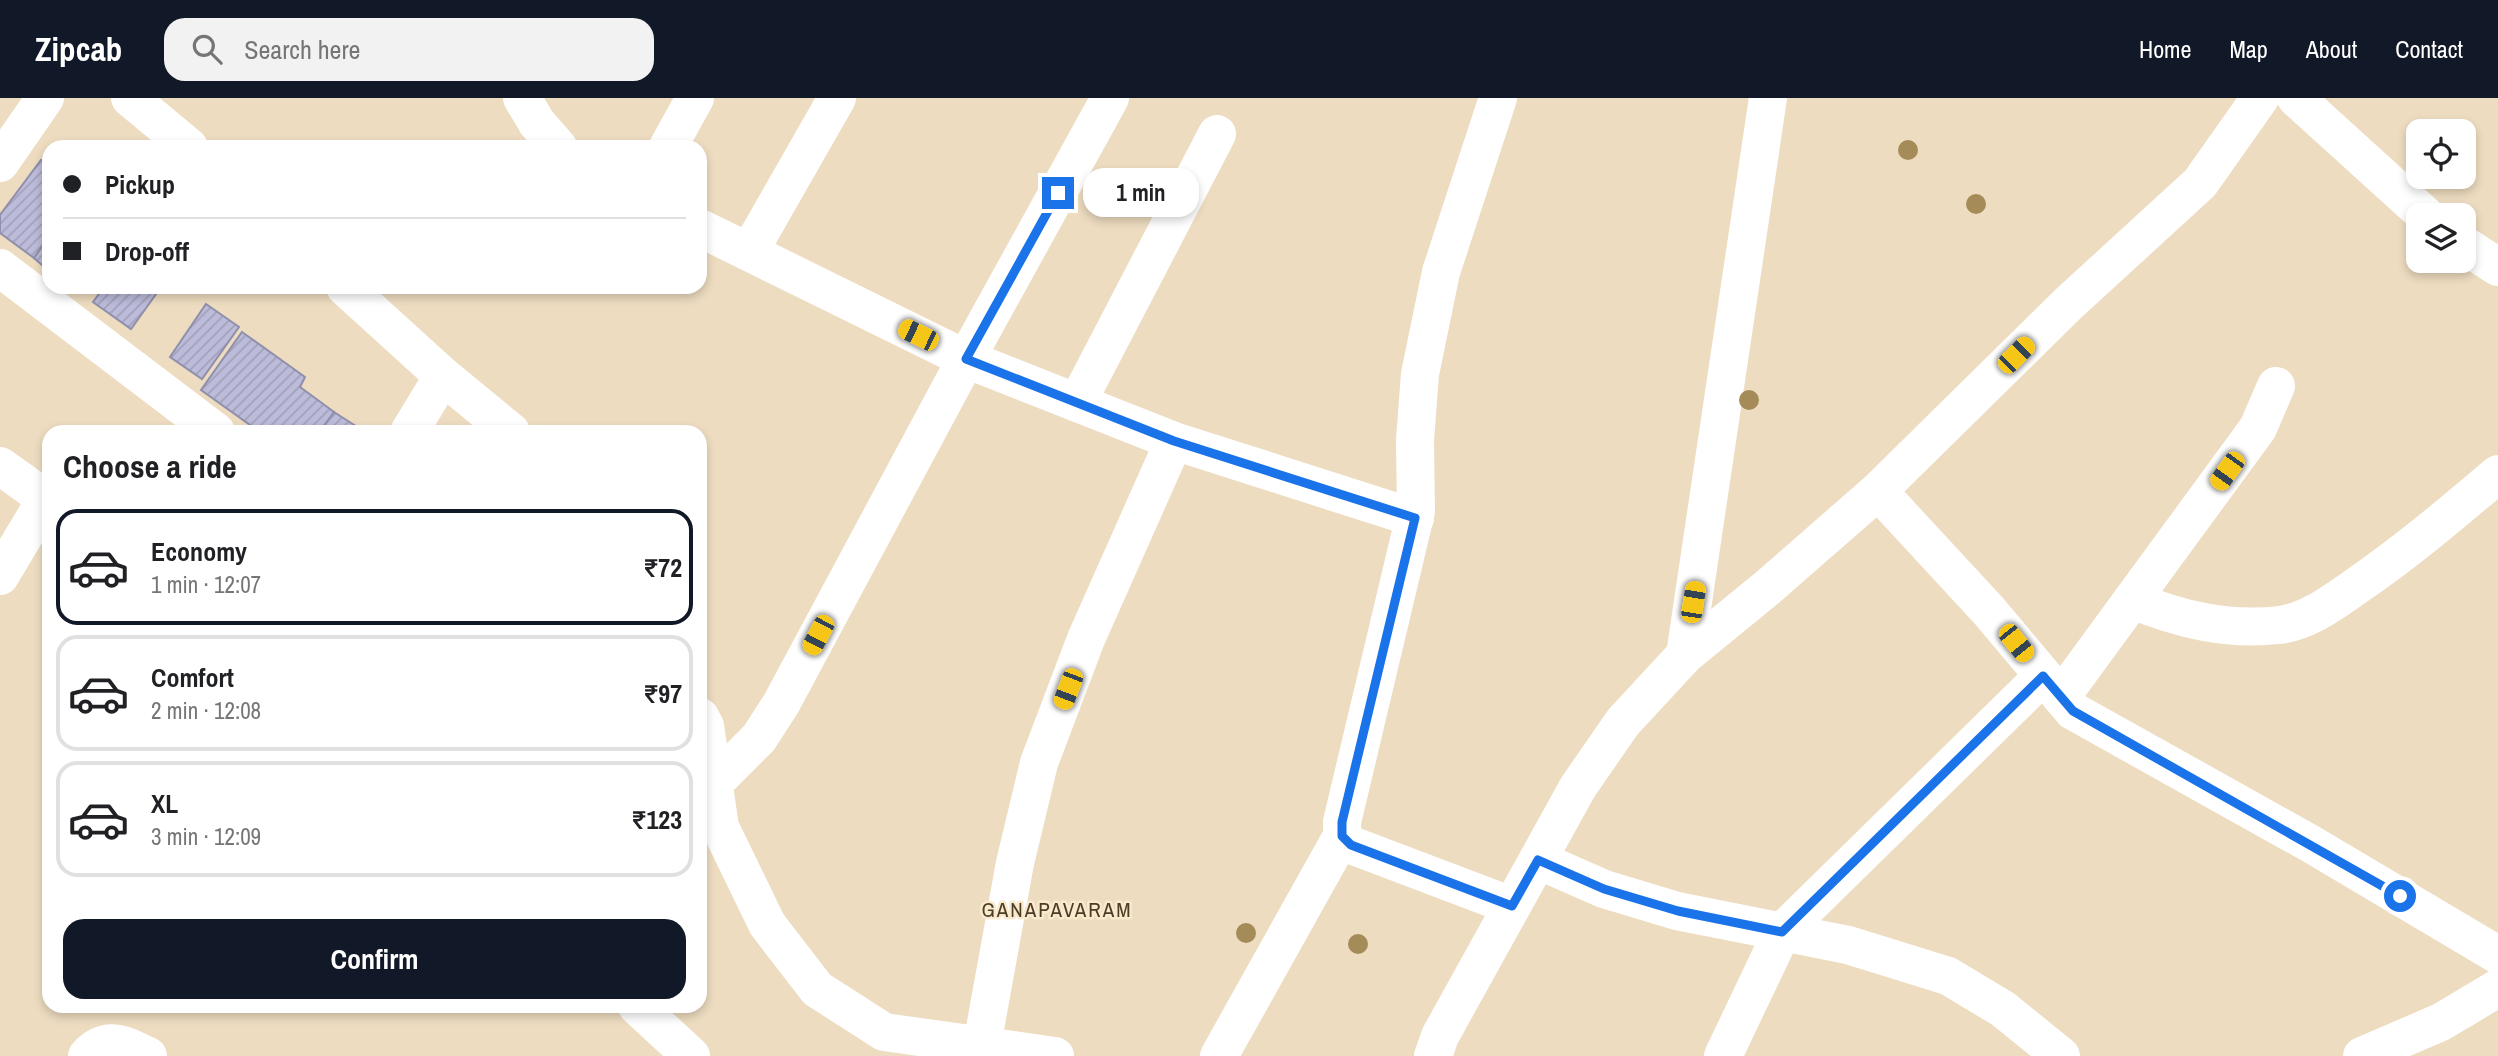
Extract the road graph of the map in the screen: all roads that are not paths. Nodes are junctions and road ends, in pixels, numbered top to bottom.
1 (45, 98) edge
2 (130, 98) edge
3 (522, 98) edge
4 (695, 98) edge
5 (837, 98) edge
6 (1110, 98) edge
7 (1498, 98) edge
8 (1768, 98) edge
9 (2260, 98) edge
10 (2296, 98) edge
11 (1217, 134) dead end
12 (181, 140) edge
13 (552, 140) edge
14 (672, 140) edge
15 (0, 163) edge
16 (2412, 203) edge
17 (707, 231) edge
18 (749, 251) junction
19 (2476, 253) edge
20 (2498, 267) edge
21 (0, 268) edge
22 (353, 294) edge
23 (966, 359) junction
24 (443, 376) junction
25 (2276, 386) dead end
26 (1077, 403) junction
27 (207, 425) edge
28 (413, 425) edge
29 (503, 425) edge
30 (1174, 441) junction
31 (0, 466) edge
32 (2498, 474) edge
33 (1878, 491) junction
34 (42, 496) edge
35 (42, 510) edge
36 (1415, 518) junction
37 (0, 576) edge
38 (2132, 600) junction
39 (1685, 655) junction
40 (2052, 687) junction
41 (707, 740) edge
42 (713, 784) junction
43 (1342, 836) junction
44 (1538, 860) junction
45 (1512, 906) junction
46 (1782, 932) junction
47 (2498, 955) edge
48 (2498, 988) edge
49 (644, 1013) edge
50 (873, 1044) edge
51 (982, 1045) junction
52 (86, 1056) edge
53 (148, 1056) edge
54 (691, 1056) edge
55 (1055, 1056) edge
56 (1219, 1056) edge
57 (1433, 1056) edge
58 (1723, 1056) edge
59 (2061, 1056) edge
60 (2362, 1056) edge

1 - 15 street
2 - 12 street
3 - 13 street
4 - 14 street
5 - 18 street
6 - 23 street
7 - 36 street
8 - 39 street
9 - 33 street
10 - 16 street
11 - 26 street
17 - 18 street
18 - 23 street
19 - 20 street
21 - 27 street
22 - 24 street
23 - 26 street
23 - 42 street
24 - 28 street
24 - 29 street
25 - 38 street
26 - 30 street
30 - 36 street
30 - 51 street
31 - 34 street
32 - 38 street
33 - 39 street
33 - 40 street
35 - 37 street
36 - 43 street
38 - 40 street
39 - 44 street
40 - 46 street
40 - 47 street
41 - 42 street
42 - 50 street
43 - 45 street
43 - 56 street
44 - 45 street
44 - 46 street
45 - 57 street
46 - 58 street
46 - 59 street
48 - 60 street
49 - 54 street
50 - 51 street
51 - 55 street
52 - 53 street

